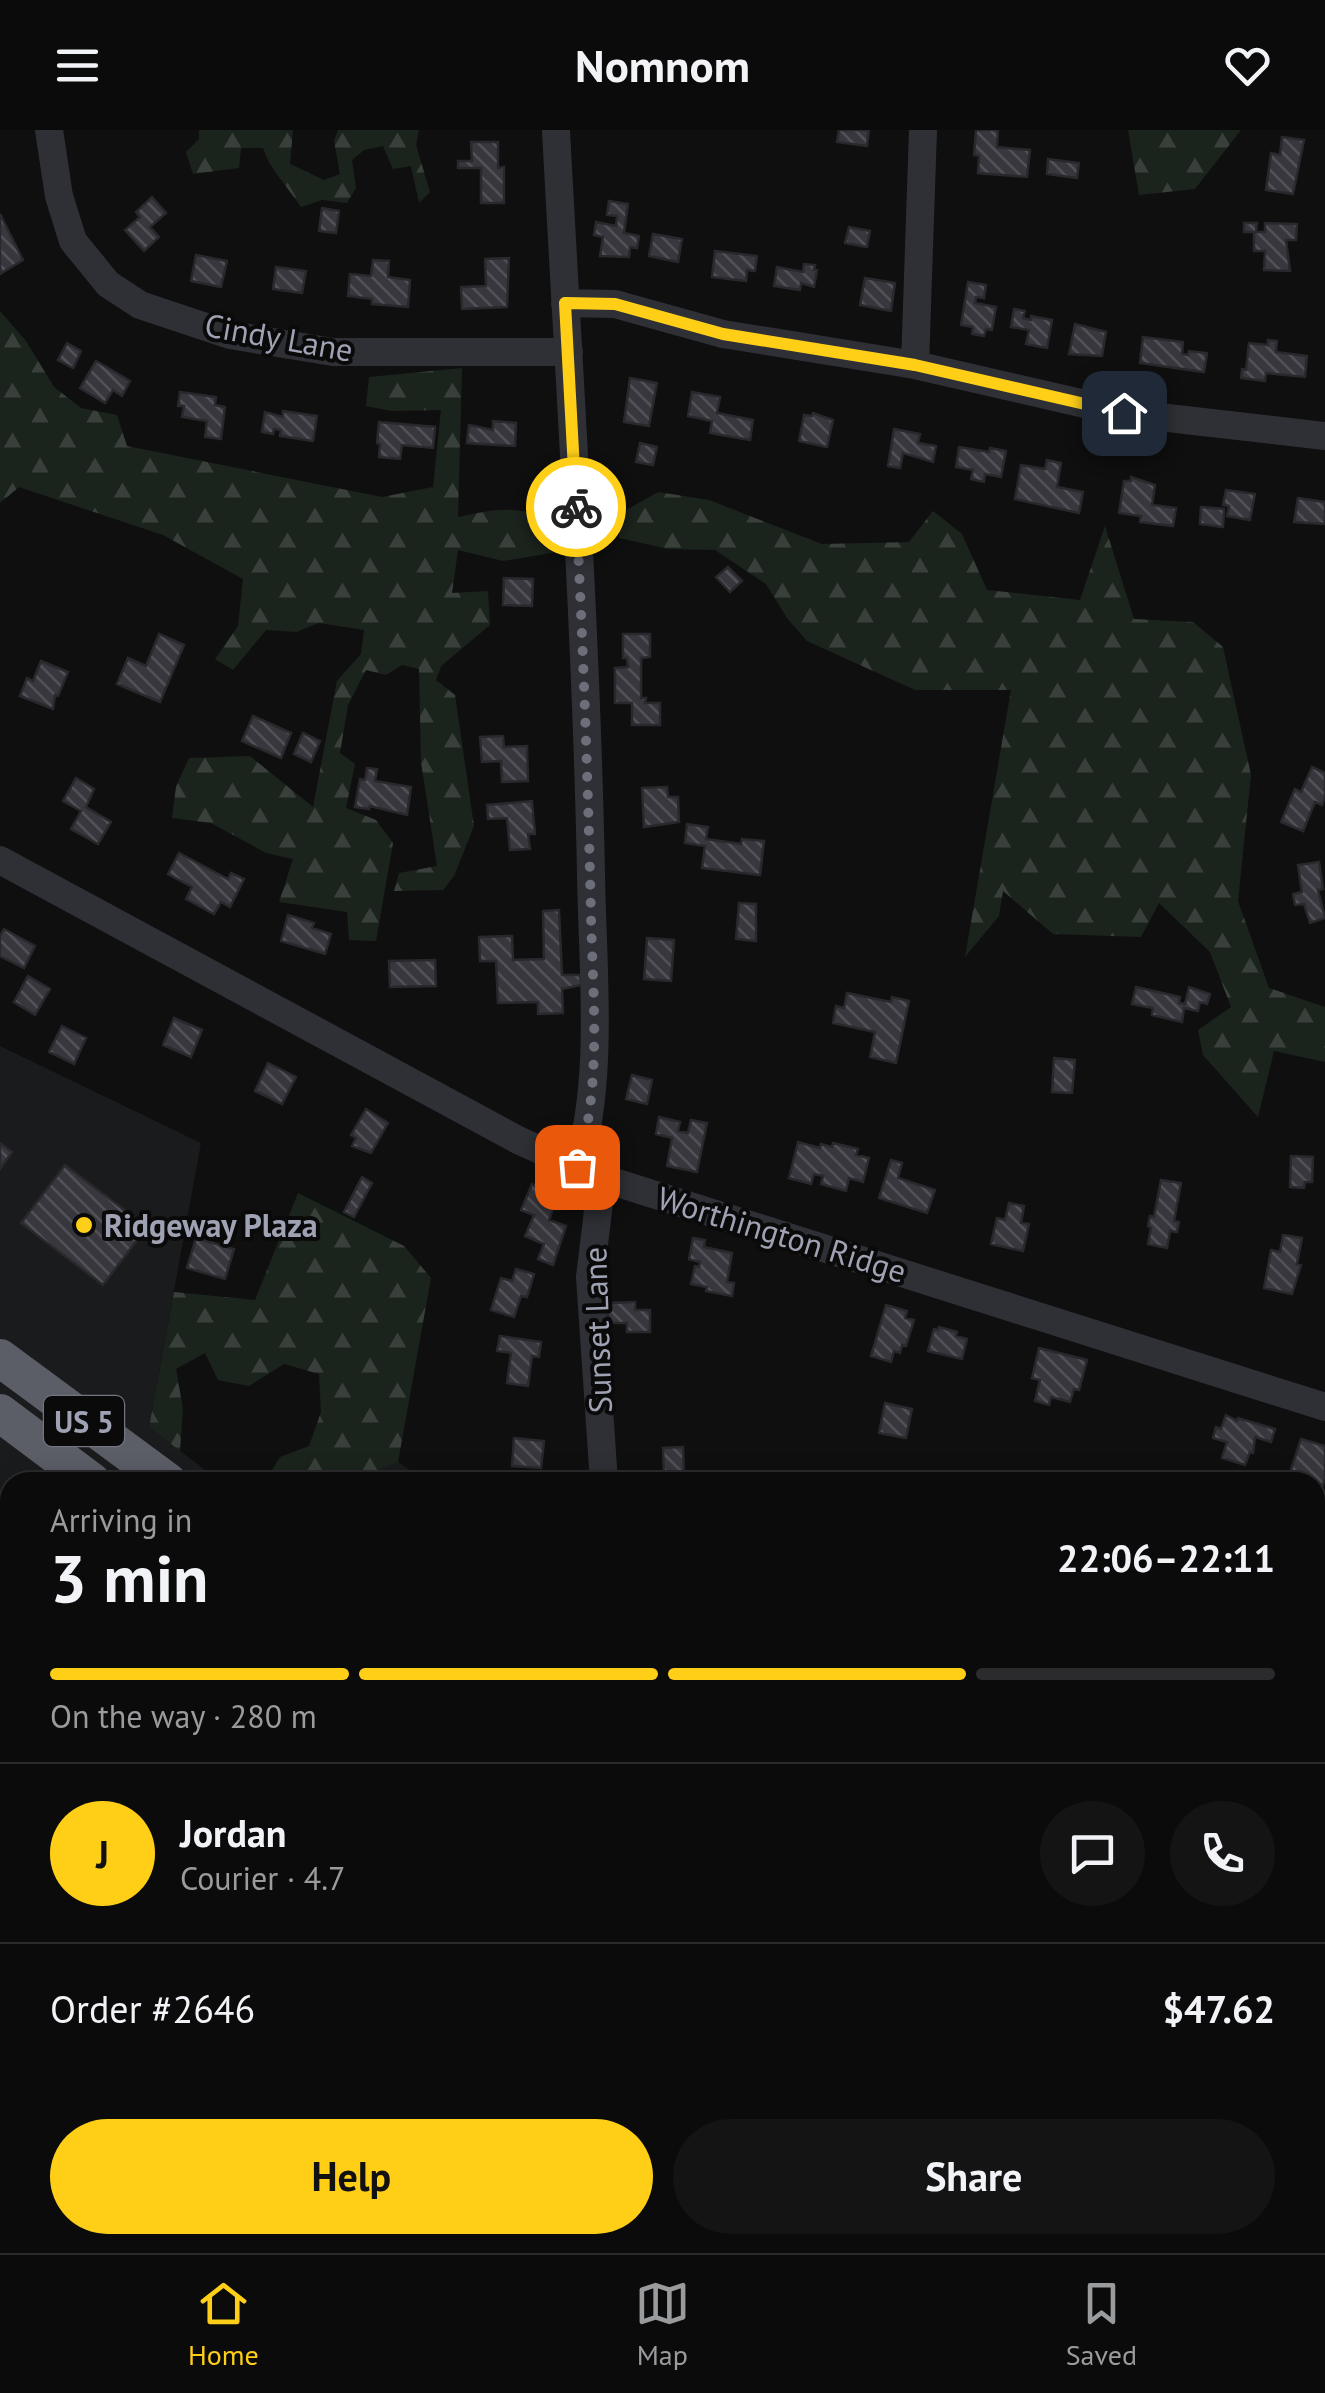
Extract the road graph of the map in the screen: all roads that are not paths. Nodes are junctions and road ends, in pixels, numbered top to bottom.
1 (49, 130) edge
2 (556, 130) edge
3 (922, 130) edge
4 (565, 303) junction
5 (569, 352) junction
6 (915, 365) junction
7 (1325, 436) edge
8 (0, 860) edge
9 (590, 1172) junction
10 (0, 1358) edge
11 (1325, 1407) edge
12 (0, 1413) edge
13 (79, 1472) edge
14 (154, 1472) edge
15 (603, 1472) edge

1 - 5 street, Cindy Lane
2 - 4 street, Sunset Lane
3 - 6 street
4 - 5 street, Sunset Lane
4 - 6 street
5 - 9 street, Sunset Lane
6 - 7 street
8 - 9 street, Worthington Ridge
9 - 11 street, Worthington Ridge
9 - 15 street, Sunset Lane
10 - 14 highway, US 5
12 - 13 highway, US 5

